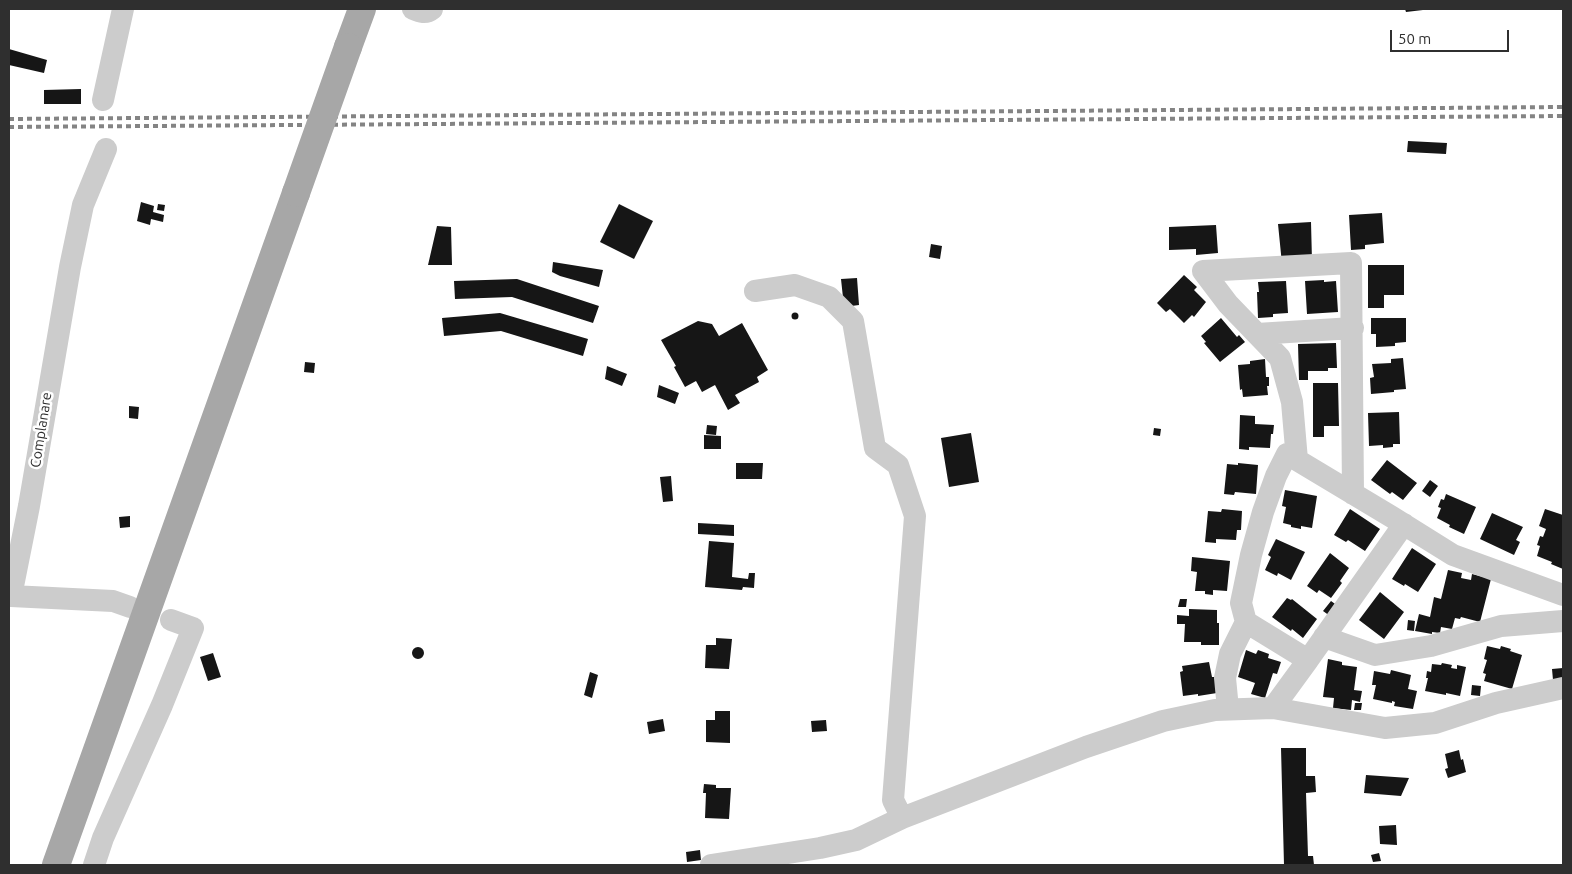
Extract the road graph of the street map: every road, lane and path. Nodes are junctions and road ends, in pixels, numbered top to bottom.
1 (123, 9) edge
2 (362, 9) edge
3 (413, 9) edge
4 (432, 9) edge
5 (103, 100) dead end
6 (106, 149) dead end
7 (755, 291) dead end
8 (1353, 328) junction
9 (1257, 334) junction
10 (1297, 460) junction
11 (1353, 494) junction
12 (1404, 524) junction
13 (12, 578) edge
14 (1563, 595) edge
15 (130, 607) dead end
16 (171, 620) dead end
17 (1563, 621) edge
18 (1246, 622) junction
19 (1324, 637) junction
20 (1308, 660) junction
21 (1563, 688) edge
22 (1273, 708) junction
23 (1228, 709) junction
24 (902, 818) junction
25 (56, 865) edge
26 (94, 865) edge
27 (711, 865) edge

1 - 5 street
2 - 25 main road, bridge
3 - 4 street
6 - 13 street, Complanare
7 - 24 street
8 - 9 street
8 - 9 street
8 - 11 street
9 - 10 street
10 - 11 street
10 - 18 street
11 - 12 street
12 - 14 street
12 - 19 street
13 - 15 street, Complanare
16 - 26 street
17 - 19 street
18 - 20 street
18 - 23 street
19 - 20 street
20 - 22 street
21 - 22 street
22 - 23 street
23 - 24 street
24 - 27 street

